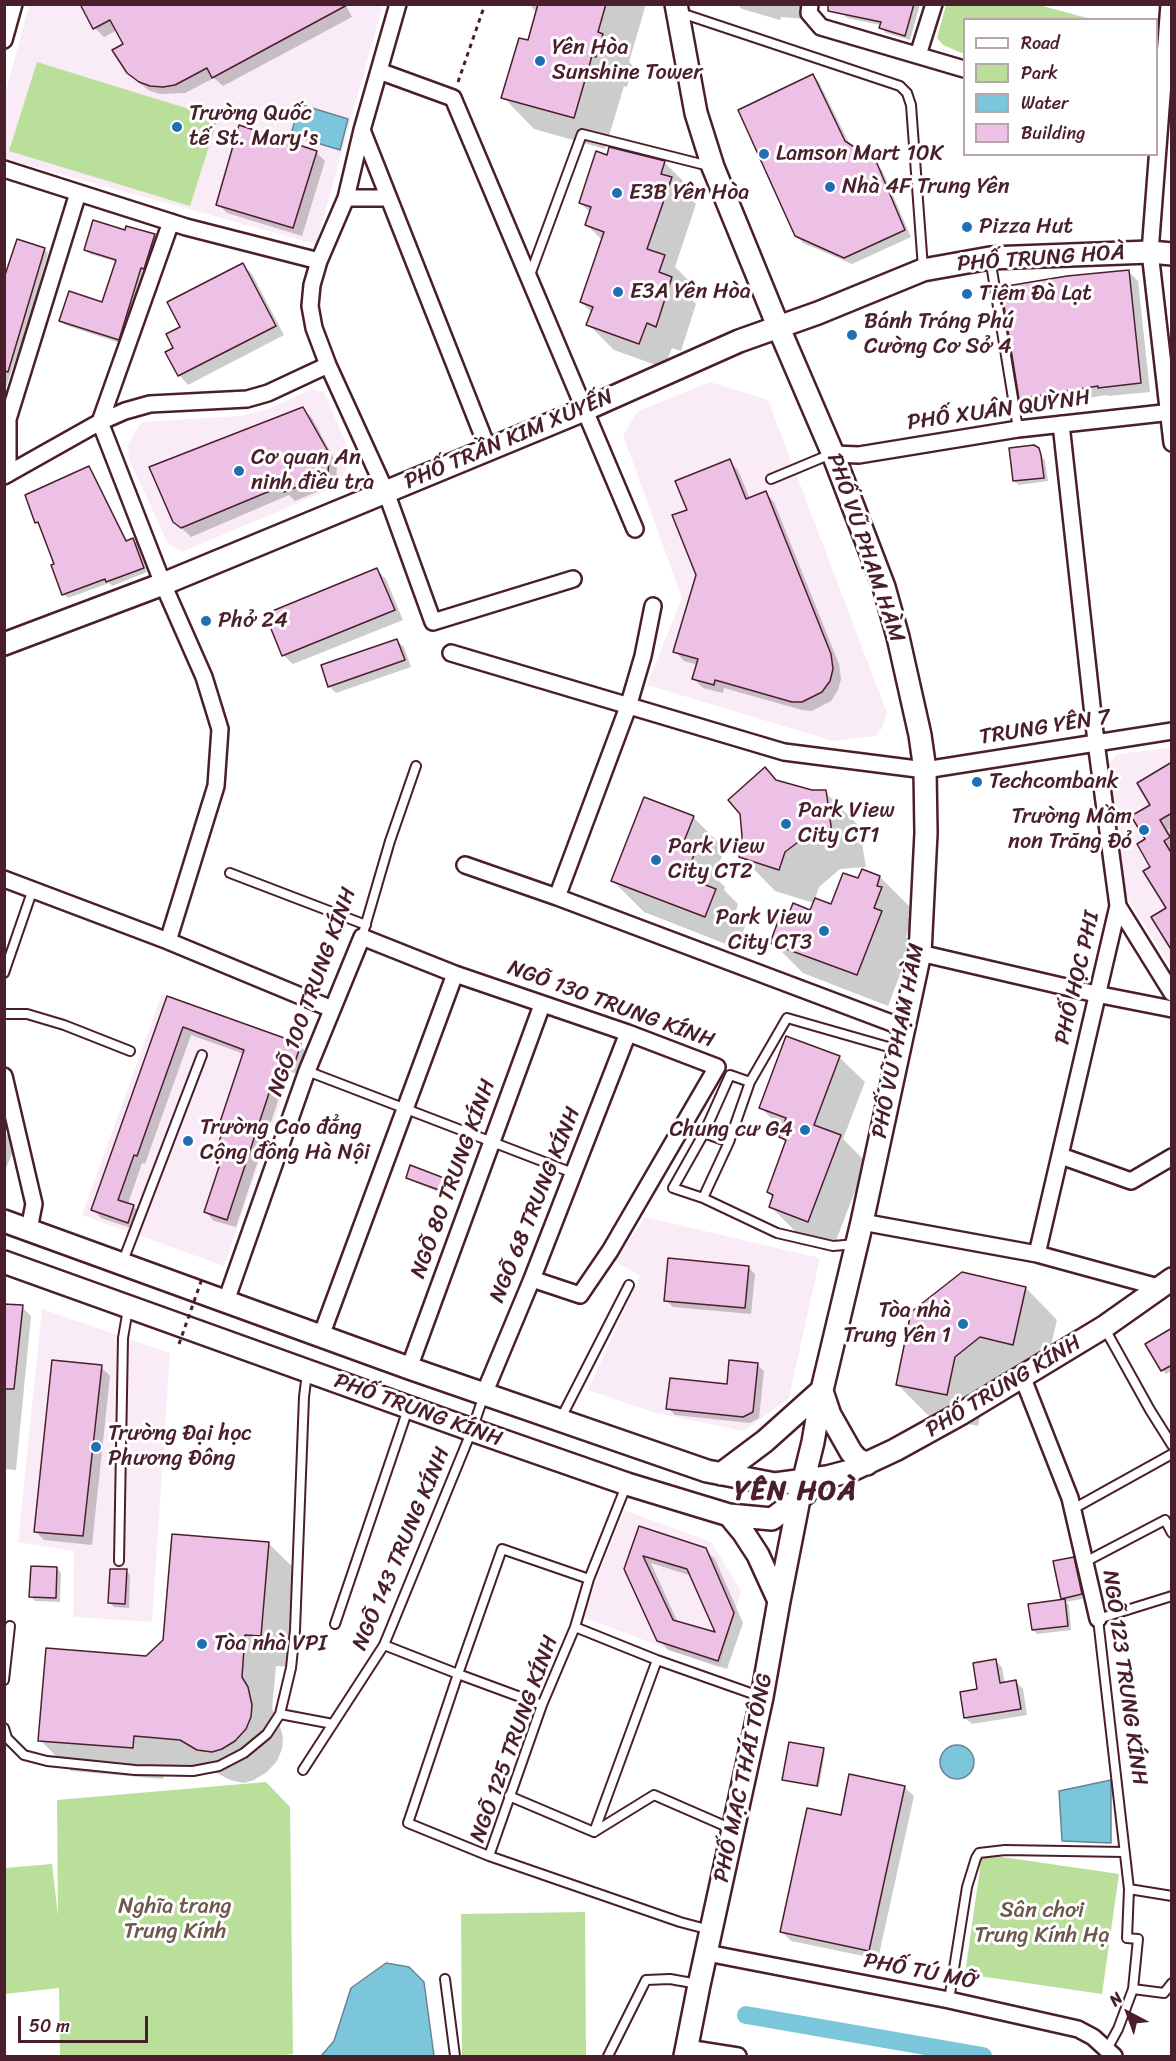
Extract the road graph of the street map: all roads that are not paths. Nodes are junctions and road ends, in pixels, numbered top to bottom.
1 (14, 4) edge
2 (398, 4) edge
3 (810, 4) edge
4 (934, 4) edge
5 (1169, 4) edge
6 (676, 8) edge
7 (4, 40) edge
8 (918, 55) junction
9 (963, 69) edge
10 (379, 71) junction
11 (1163, 95) edge
12 (362, 130) junction
13 (1158, 155) edge
14 (1158, 156) edge
15 (713, 167) junction
16 (4, 169) edge
17 (78, 193) junction
18 (346, 198) junction
19 (388, 198) junction
20 (171, 222) junction
21 (1150, 252) junction
22 (1172, 254) edge
23 (990, 258) junction
24 (319, 261) junction
25 (923, 270) junction
26 (529, 280) junction
27 (778, 326) junction
28 (328, 365) junction
29 (584, 410) junction
30 (1169, 412) edge
31 (100, 422) junction
32 (1061, 424) junction
33 (1018, 429) junction
34 (1172, 443) edge
35 (488, 449) junction
36 (832, 454) junction
37 (6, 475) edge
38 (771, 479) dead end
39 (386, 492) junction
40 (635, 529) dead end
41 (573, 579) dead end
42 (163, 584) junction
43 (653, 606) dead end
44 (4, 644) edge
45 (451, 653) dead end
46 (628, 707) junction
47 (1172, 731) edge
48 (1096, 742) junction
49 (416, 766) dead end
50 (925, 770) junction
51 (465, 866) dead end
52 (231, 873) dead end
53 (4, 879) edge
54 (33, 889) junction
55 (557, 897) junction
56 (1118, 906) junction
57 (364, 931) junction
58 (168, 941) junction
59 (920, 953) junction
60 (4, 973) edge
61 (455, 974) junction
62 (1172, 993) edge
63 (1096, 994) junction
64 (542, 1005) junction
65 (332, 1009) junction
66 (1172, 1009) edge
67 (4, 1014) edge
68 (904, 1028) junction
69 (628, 1033) junction
70 (900, 1050) junction
71 (130, 1051) dead end
72 (202, 1055) dead end
73 (307, 1071) junction
74 (723, 1071) junction
75 (4, 1076) edge
76 (750, 1082) junction
77 (406, 1108) junction
78 (704, 1133) junction
79 (492, 1140) junction
80 (729, 1142) junction
81 (1061, 1156) junction
82 (1172, 1157) edge
83 (573, 1173) junction
84 (703, 1198) junction
85 (4, 1221) edge
86 (862, 1222) junction
87 (29, 1229) junction
88 (857, 1243) junction
89 (1037, 1254) junction
90 (4, 1262) edge
91 (123, 1263) junction
92 (532, 1279) junction
93 (1165, 1283) edge
94 (629, 1285) dead end
95 (226, 1301) junction
96 (128, 1307) junction
97 (1104, 1327) junction
98 (321, 1336) junction
99 (409, 1368) junction
100 (307, 1372) junction
101 (1022, 1376) junction
102 (822, 1390) junction
103 (484, 1394) junction
104 (408, 1407) junction
105 (561, 1419) junction
106 (472, 1430) junction
107 (1172, 1445) edge
108 (1172, 1454) edge
109 (867, 1464) junction
110 (721, 1474) junction
111 (627, 1484) junction
112 (801, 1490) junction
113 (1073, 1509) junction
114 (729, 1515) junction
115 (1172, 1533) edge
116 (119, 1561) dead end
117 (1085, 1562) junction
118 (589, 1579) junction
119 (1172, 1596) edge
120 (778, 1601) junction
121 (1098, 1619) junction
122 (335, 1624) dead end
123 (10, 1626) dead end
124 (575, 1627) junction
125 (384, 1645) junction
126 (657, 1660) junction
127 (458, 1674) junction
128 (4, 1680) edge
129 (762, 1697) junction
130 (542, 1705) junction
131 (280, 1713) junction
132 (333, 1724) junction
133 (4, 1728) edge
134 (303, 1770) dead end
135 (509, 1796) junction
136 (734, 1830) junction
137 (594, 1832) junction
138 (1124, 1852) junction
139 (489, 1856) junction
140 (1129, 1889) junction
141 (1172, 1896) edge
142 (711, 1930) junction
143 (707, 1953) junction
144 (445, 1979) dead end
145 (1172, 1983) edge
146 (699, 1985) junction
147 (1133, 1989) junction
148 (949, 2000) junction
149 (686, 2052) edge
150 (1111, 2053) edge
151 (455, 2056) edge
152 (608, 2056) edge
153 (738, 2056) edge

1 - 7 street
2 - 10 street
3 - 8 street
4 - 8 street
5 - 11 street
6 - 15 street, PHỐ VŨ PHẠM HÀM
6 - 25 lane
8 - 9 street
10 - 12 street
10 - 26 street
11 - 13 street
12 - 18 street
12 - 19 street
14 - 21 street
15 - 26 lane
15 - 27 street, PHỐ VŨ PHẠM HÀM
16 - 17 street
17 - 20 street
17 - 37 street
18 - 19 street
18 - 24 street
19 - 35 street
20 - 24 street
20 - 31 street
21 - 22 street, PHỐ TRUNG HOÀ
21 - 23 street, PHỐ TRUNG HOÀ
21 - 30 street
23 - 25 street, PHỐ TRUNG HOÀ
23 - 33 lane
24 - 28 street
25 - 27 street, PHỐ TRUNG HOÀ
26 - 29 street
27 - 29 street, PHỐ TRẦN KIM XUYẾN
27 - 36 street, PHỐ VŨ PHẠM HÀM
28 - 31 street
28 - 39 street
29 - 35 street, PHỐ TRẦN KIM XUYẾN
29 - 40 street
30 - 32 street, PHỐ XUÂN QUỲNH
30 - 34 street
31 - 37 street
31 - 42 street
32 - 33 street, PHỐ XUÂN QUỲNH
32 - 48 street, PHỐ HỌC PHI
33 - 36 street, PHỐ XUÂN QUỲNH
35 - 39 street, PHỐ TRẦN KIM XUYẾN
36 - 38 lane
36 - 50 street, PHỐ VŨ PHẠM HÀM
39 - 41 street
39 - 42 street, PHỐ TRẦN KIM XUYẾN
42 - 44 street, PHỐ TRẦN KIM XUYẾN
42 - 58 street
43 - 46 street
45 - 46 street, TRUNG YÊN 7
46 - 50 street, TRUNG YÊN 7
46 - 55 street
47 - 48 street, TRUNG YÊN 7
48 - 50 street, TRUNG YÊN 7
48 - 56 street, PHỐ HỌC PHI
49 - 57 lane, NGÕ 100 TRUNG KÍNH
50 - 59 street, PHỐ VŨ PHẠM HÀM
51 - 55 street
52 - 57 lane
53 - 54 street
54 - 58 street
54 - 60 lane
55 - 68 street
56 - 62 street
56 - 63 street, PHỐ HỌC PHI
57 - 61 street, NGÕ 130 TRUNG KÍNH
57 - 65 street, NGÕ 100 TRUNG KÍNH
58 - 65 street
59 - 63 street
59 - 68 street, PHỐ VŨ PHẠM HÀM
61 - 64 street, NGÕ 130 TRUNG KÍNH
61 - 77 street
63 - 66 street
63 - 81 street, PHỐ HỌC PHI
64 - 69 street, NGÕ 130 TRUNG KÍNH
64 - 79 street, NGÕ 80 TRUNG KÍNH
65 - 73 street, NGÕ 100 TRUNG KÍNH
67 - 71 lane
68 - 70 street, PHỐ VŨ PHẠM HÀM
69 - 74 street, NGÕ 130 TRUNG KÍNH
69 - 83 street, NGÕ 68 TRUNG KÍNH
70 - 76 lane
70 - 86 street, PHỐ VŨ PHẠM HÀM
72 - 91 lane
73 - 77 lane
73 - 95 street, NGÕ 100 TRUNG KÍNH
74 - 76 lane
74 - 78 lane
74 - 92 street, NGÕ 130 TRUNG KÍNH
75 - 87 street
76 - 80 lane
77 - 79 lane
77 - 98 street
78 - 80 lane
78 - 84 lane
79 - 83 lane
79 - 99 street, NGÕ 80 TRUNG KÍNH
80 - 84 lane
81 - 82 street
81 - 89 street, PHỐ HỌC PHI
83 - 92 street, NGÕ 68 TRUNG KÍNH
84 - 88 lane
85 - 87 street, PHỐ TRUNG KÍNH
86 - 88 street, PHỐ VŨ PHẠM HÀM
86 - 89 street
87 - 91 street, PHỐ TRUNG KÍNH
88 - 102 street, PHỐ VŨ PHẠM HÀM
89 - 93 street
90 - 96 street, PHỐ TRUNG KÍNH
91 - 95 street, PHỐ TRUNG KÍNH
92 - 103 street, NGÕ 68 TRUNG KÍNH
93 - 97 street, PHỐ TRUNG KÍNH
94 - 105 lane
95 - 98 street, PHỐ TRUNG KÍNH
96 - 100 street, PHỐ TRUNG KÍNH
96 - 116 lane
97 - 101 street, PHỐ TRUNG KÍNH
97 - 107 lane
98 - 99 street, PHỐ TRUNG KÍNH
99 - 103 street, PHỐ TRUNG KÍNH
100 - 104 street, PHỐ TRUNG KÍNH
100 - 131 lane
101 - 109 street, PHỐ TRUNG KÍNH
101 - 113 street, NGÕ 123 TRUNG KÍNH
102 - 109 street
102 - 110 street
102 - 112 street, PHỐ VŨ PHẠM HÀM
103 - 105 street, PHỐ TRUNG KÍNH
103 - 106 lane, NGÕ 143 TRUNG KÍNH
104 - 106 street, PHỐ TRUNG KÍNH
104 - 122 lane
105 - 110 street, PHỐ TRUNG KÍNH
106 - 111 street, PHỐ TRUNG KÍNH
106 - 125 lane, NGÕ 143 TRUNG KÍNH
108 - 113 lane
109 - 112 street, PHỐ TRUNG KÍNH
110 - 112 street, PHỐ TRUNG KÍNH
111 - 114 street, PHỐ TRUNG KÍNH
111 - 118 lane, NGÕ 125 TRUNG KÍNH
112 - 114 street, PHỐ TRUNG KÍNH
112 - 120 street, PHỐ MẠC THÁI TÔNG
113 - 117 street, NGÕ 123 TRUNG KÍNH
114 - 120 street
115 - 117 lane
117 - 121 street, NGÕ 123 TRUNG KÍNH
118 - 124 lane, NGÕ 125 TRUNG KÍNH
118 - 127 lane
119 - 121 lane
120 - 129 street, PHỐ MẠC THÁI TÔNG
121 - 138 lane, NGÕ 123 TRUNG KÍNH
123 - 128 lane
124 - 126 lane
124 - 130 lane, NGÕ 125 TRUNG KÍNH
125 - 127 lane
125 - 132 lane, NGÕ 143 TRUNG KÍNH
126 - 129 lane
126 - 137 lane
127 - 130 lane
127 - 139 lane
129 - 136 street, PHỐ MẠC THÁI TÔNG
130 - 135 lane, NGÕ 125 TRUNG KÍNH
131 - 132 lane
131 - 133 lane
132 - 134 lane, NGÕ 143 TRUNG KÍNH
135 - 137 lane
135 - 139 lane, NGÕ 125 TRUNG KÍNH
136 - 137 lane
136 - 142 street, PHỐ MẠC THÁI TÔNG
138 - 140 lane, NGÕ 123 TRUNG KÍNH
138 - 148 lane
139 - 142 lane, NGÕ 125 TRUNG KÍNH
140 - 141 lane
140 - 147 lane, NGÕ 123 TRUNG KÍNH
142 - 143 street, PHỐ MẠC THÁI TÔNG
143 - 146 street, PHỐ MẠC THÁI TÔNG
143 - 148 street, PHỐ TÚ MỠ
144 - 151 lane
145 - 147 lane
146 - 149 street, PHỐ MẠC THÁI TÔNG
146 - 152 lane
147 - 150 lane, NGÕ 123 TRUNG KÍNH
148 - 150 street, PHỐ TÚ MỠ
149 - 153 street

